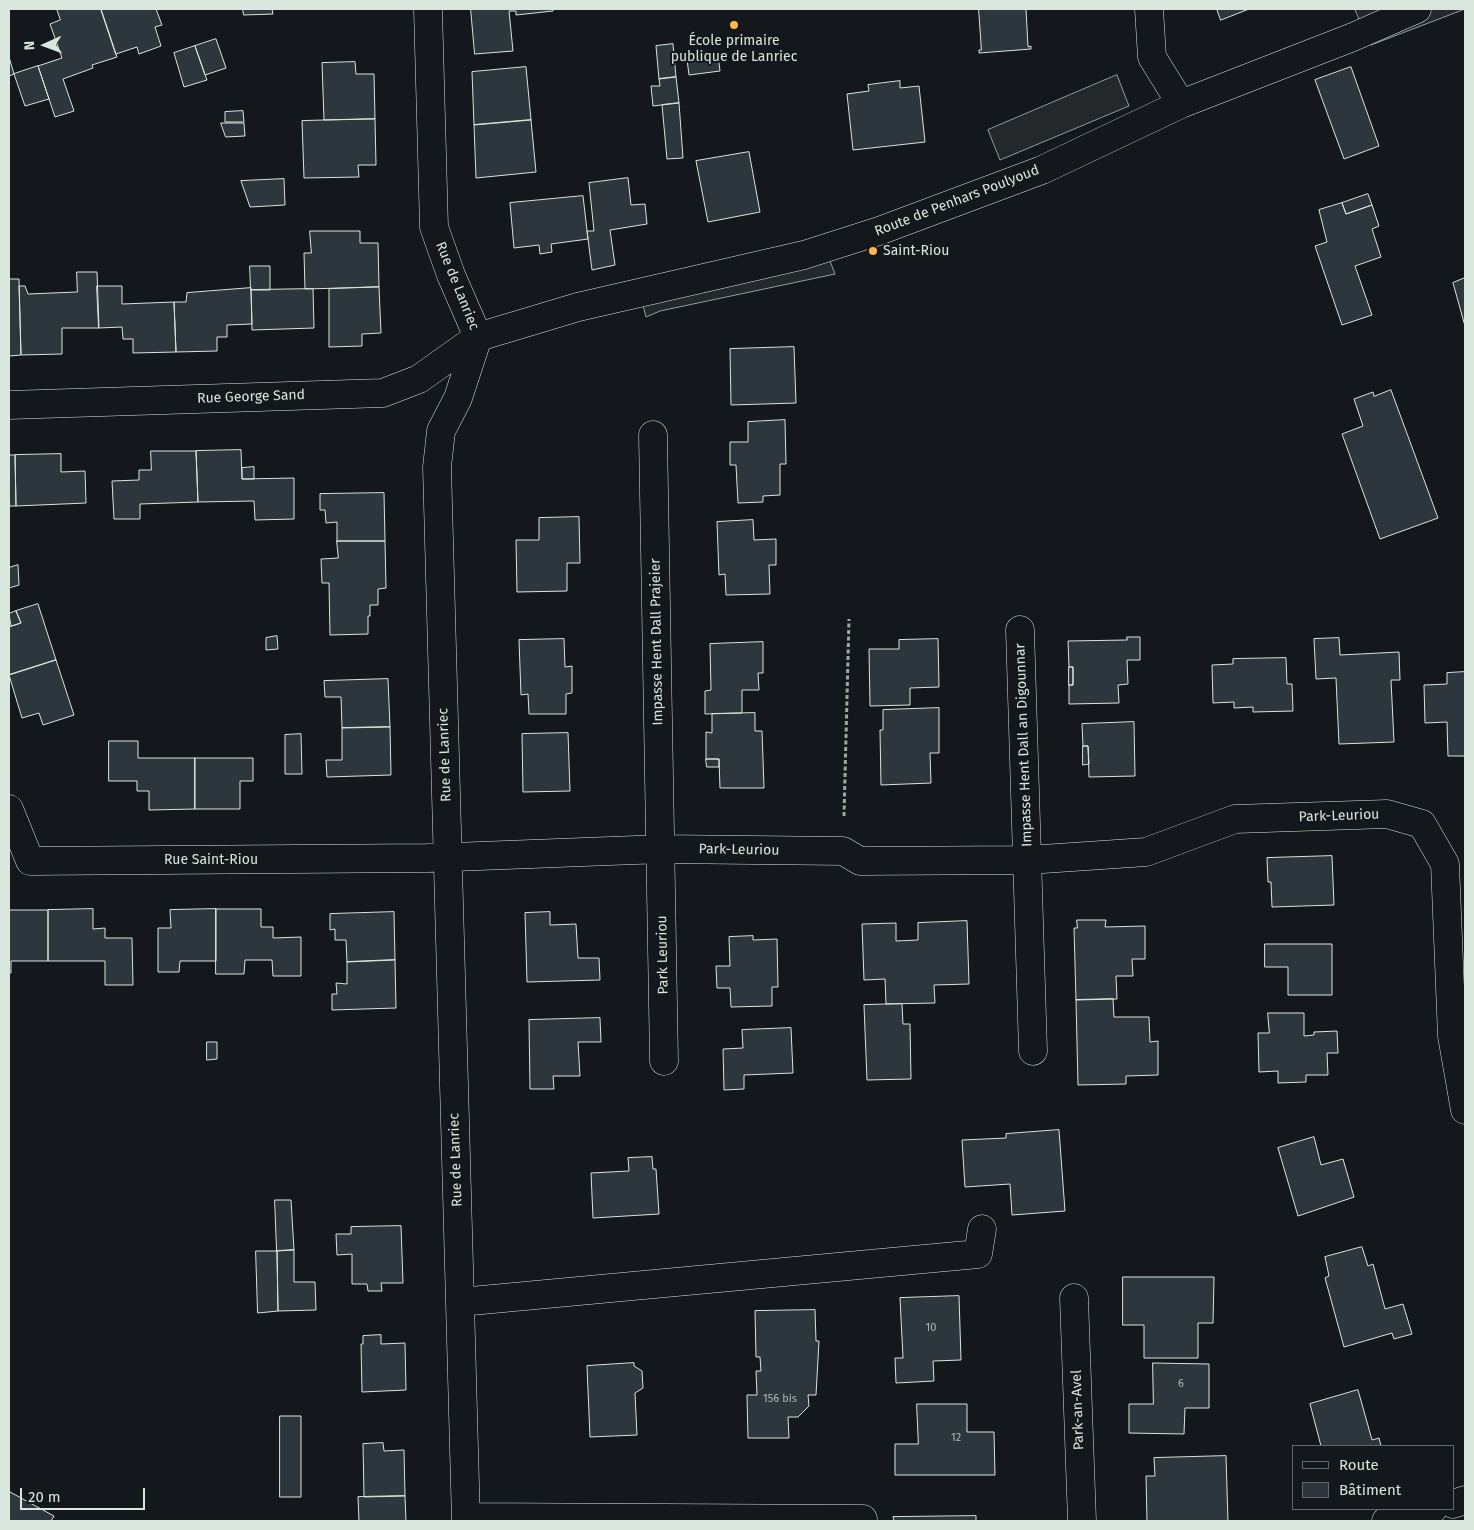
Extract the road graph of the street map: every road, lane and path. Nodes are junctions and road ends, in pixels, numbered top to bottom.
1 (428, 9) edge
2 (1150, 9) edge
3 (1417, 9) edge
4 (1180, 104) junction
5 (478, 337) junction
6 (9, 405) edge
7 (653, 435) dead end
8 (849, 619) dead end
9 (1020, 630) dead end
10 (9, 809) edge
11 (662, 849) junction
12 (843, 851) junction
13 (448, 856) junction
14 (1028, 860) junction
15 (1033, 1051) dead end
16 (664, 1061) dead end
17 (1465, 1110) edge
18 (982, 1229) dead end
19 (1074, 1298) dead end
20 (460, 1302) junction
21 (1429, 1510) edge
22 (466, 1519) edge
23 (863, 1519) dead end
24 (1082, 1521) edge
25 (1386, 1521) edge

1 - 5 street, Rue de Lanriec
2 - 4 street
3 - 4 street, Route de Penhars Poulyoud
4 - 5 street, Route de Penhars Poulyoud
5 - 6 street, Rue George Sand
5 - 13 street, Rue de Lanriec
7 - 11 street, Impasse Hent Dall Prajeier
8 - 12 path
9 - 14 street, Impasse Hent Dall an Digounnar
10 - 13 street, Rue Saint-Riou
11 - 12 street, Park-Leuriou
11 - 13 street, Park-Leuriou
11 - 16 street, Park Leuriou
12 - 14 street, Park-Leuriou
13 - 20 street, Rue de Lanriec
14 - 15 street
14 - 17 street, Park-Leuriou
18 - 20 street
19 - 24 street, Park-an-Avel
20 - 22 street, Rue de Lanriec
21 - 25 street
22 - 23 street, Rue de Lanriec

